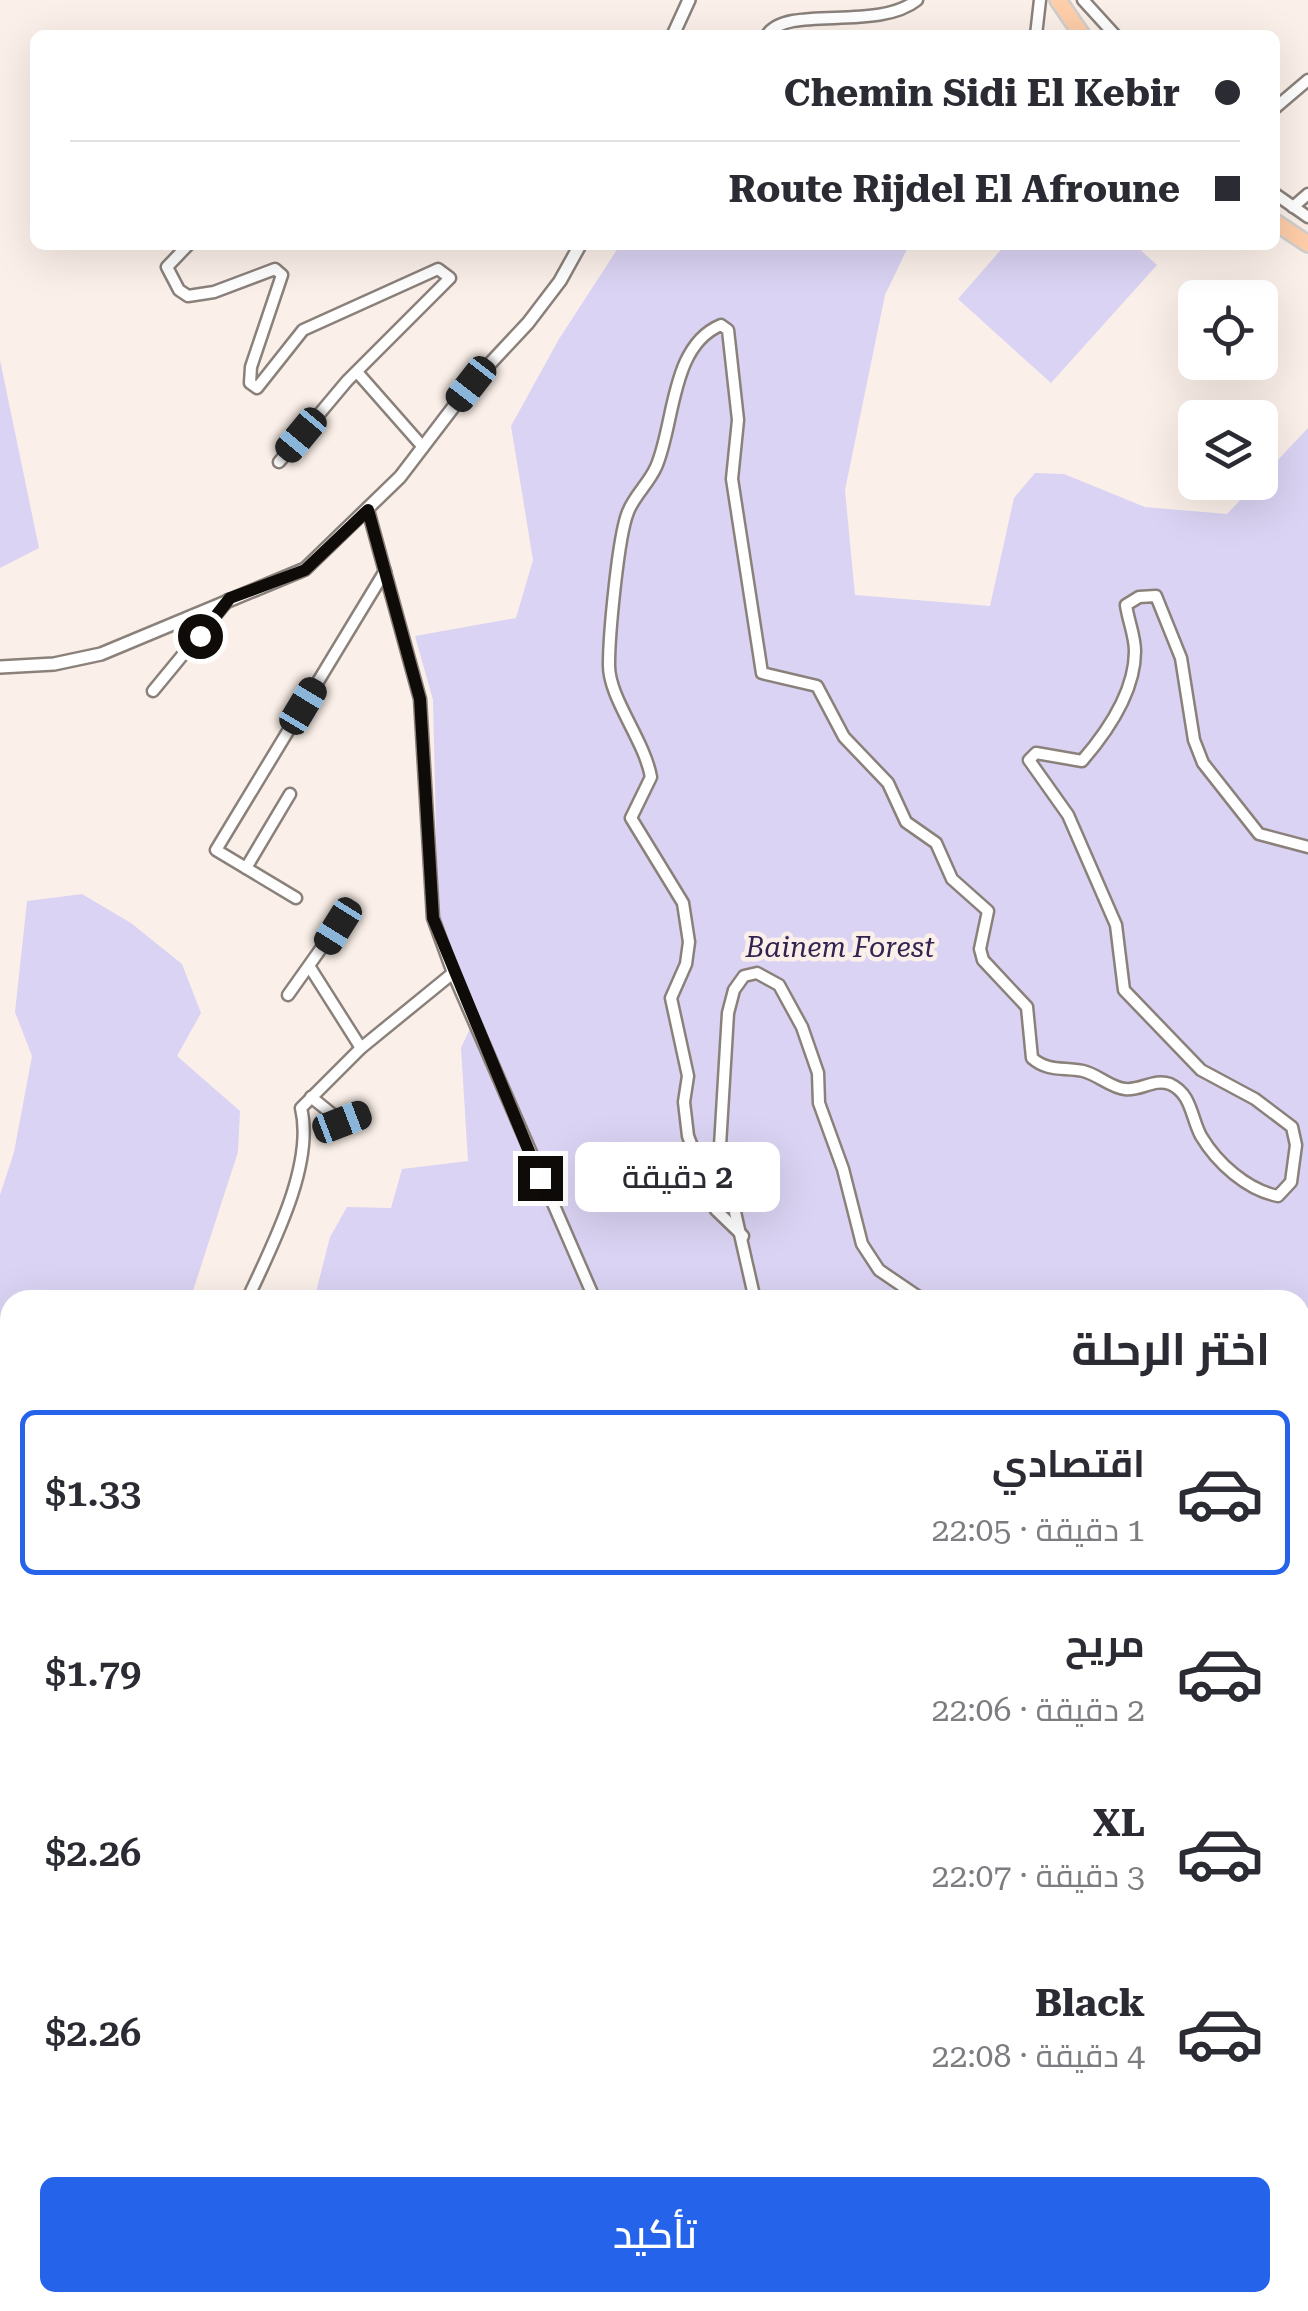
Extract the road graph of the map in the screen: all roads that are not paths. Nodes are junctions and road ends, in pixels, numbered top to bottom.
1 (690, 0) edge
2 (916, 0) edge
3 (1040, 0) edge
4 (1058, 0) edge
5 (1084, 0) edge
6 (676, 30) edge
7 (772, 30) edge
8 (1037, 30) edge
9 (1079, 30) edge
10 (1111, 30) edge
11 (1308, 80) edge
12 (1280, 104) edge
13 (1308, 194) edge
14 (1280, 198) edge
15 (1293, 207) junction
16 (1308, 217) edge
17 (1280, 225) edge
18 (1308, 244) edge
19 (183, 250) edge
20 (577, 250) edge
21 (357, 372) junction
22 (422, 447) junction
23 (279, 462) dead end
24 (368, 510) junction
25 (385, 570) junction
26 (230, 598) junction
27 (0, 667) edge
28 (153, 692) dead end
29 (290, 794) dead end
30 (1308, 847) edge
31 (246, 868) junction
32 (296, 898) dead end
33 (338, 926) dead end
34 (310, 969) junction
35 (454, 972) junction
36 (288, 995) dead end
37 (361, 1048) junction
38 (311, 1097) junction
39 (361, 1114) dead end
40 (743, 1236) junction
41 (252, 1290) edge
42 (591, 1290) edge
43 (753, 1290) edge
44 (907, 1290) edge

1 - 6 street
2 - 7 street
3 - 8 street
4 - 9 main road
5 - 10 street
11 - 12 street
13 - 15 street
14 - 15 street
15 - 16 street
17 - 18 main road
19 - 21 street
20 - 22 street
21 - 22 street
21 - 23 street
22 - 24 street
24 - 25 street
24 - 26 street
25 - 31 street
25 - 35 street
26 - 27 street
26 - 28 street
29 - 31 street
30 - 40 street
31 - 32 street
33 - 34 street
34 - 36 street
34 - 37 street
35 - 37 street
35 - 42 street
37 - 38 street
38 - 39 street
38 - 41 street
40 - 43 street
40 - 44 street

